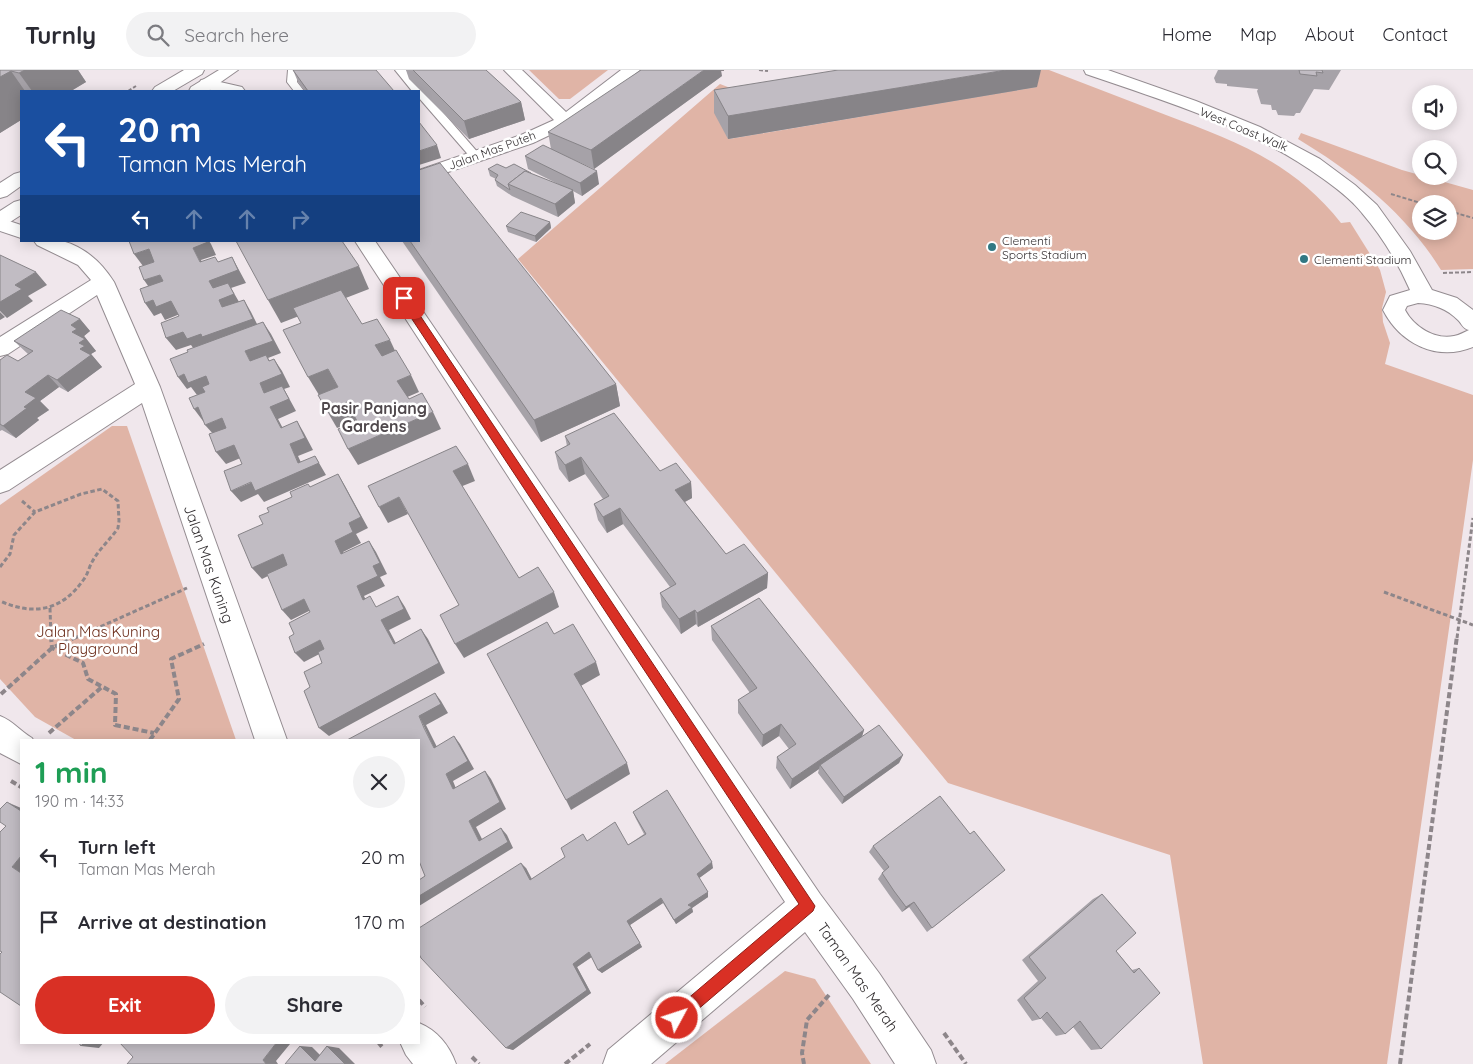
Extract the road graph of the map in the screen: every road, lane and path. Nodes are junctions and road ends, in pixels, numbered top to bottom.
1 (196, 70) edge
2 (230, 70) edge
3 (293, 70) edge
4 (400, 70) edge
5 (512, 70) edge
6 (632, 70) edge
7 (720, 70) edge
8 (724, 70) edge
9 (759, 70) edge
10 (1092, 70) edge
11 (768, 71) edge
12 (202, 88) edge
13 (163, 90) edge
14 (225, 90) edge
15 (298, 90) edge
16 (418, 90) edge
17 (420, 92) edge
18 (564, 121) junction
19 (476, 157) junction
20 (420, 176) edge
21 (20, 179) edge
22 (0, 192) edge
23 (20, 207) edge
24 (1457, 213) edge
25 (1473, 218) edge
26 (0, 220) edge
27 (0, 224) edge
28 (20, 232) edge
29 (46, 242) edge
30 (366, 242) edge
31 (103, 282) junction
32 (1424, 296) junction
33 (1473, 324) edge
34 (1473, 336) edge
35 (0, 348) edge
36 (148, 387) junction
37 (0, 483) edge
38 (1473, 518) edge
39 (0, 567) edge
40 (192, 586) dead end
41 (1384, 592) dead end
42 (0, 601) edge
43 (50, 608) junction
44 (1473, 625) edge
45 (211, 641) dead end
46 (52, 648) junction
47 (103, 686) junction
48 (1, 694) edge
49 (0, 731) edge
50 (154, 733) junction
51 (38, 739) edge
52 (151, 739) edge
53 (271, 739) edge
54 (20, 742) edge
55 (808, 906) junction
56 (830, 993) dead end
57 (420, 1043) edge
58 (437, 1064) edge
59 (622, 1064) edge
60 (804, 1064) edge
61 (917, 1064) edge
62 (1400, 1064) edge

1 - 13 street
2 - 12 street
3 - 15 lane
4 - 16 lane
5 - 18 street
6 - 18 street, Jalan Mas Puteh
7 - 8 path
9 - 11 path
10 - 32 street, West Coast Walk
12 - 14 street
17 - 19 lane
18 - 19 street, Jalan Mas Puteh
19 - 20 street, Jalan Mas Puteh
21 - 22 street
23 - 26 street
24 - 25 path
27 - 28 street
29 - 31 street, Jalan Mas Kuning
30 - 55 street, Taman Mas Merah
31 - 35 street
31 - 36 street, Jalan Mas Kuning
32 - 33 street
32 - 34 street
36 - 37 street
36 - 53 street, Jalan Mas Kuning
38 - 62 path
39 - 43 path
40 - 46 path
41 - 44 path, bridge
42 - 43 path
43 - 46 path
45 - 50 path
46 - 47 path
46 - 48 path
47 - 50 path
47 - 51 path
49 - 54 street
50 - 52 path
55 - 59 street
55 - 61 street, Taman Mas Merah
56 - 60 path
57 - 58 street

